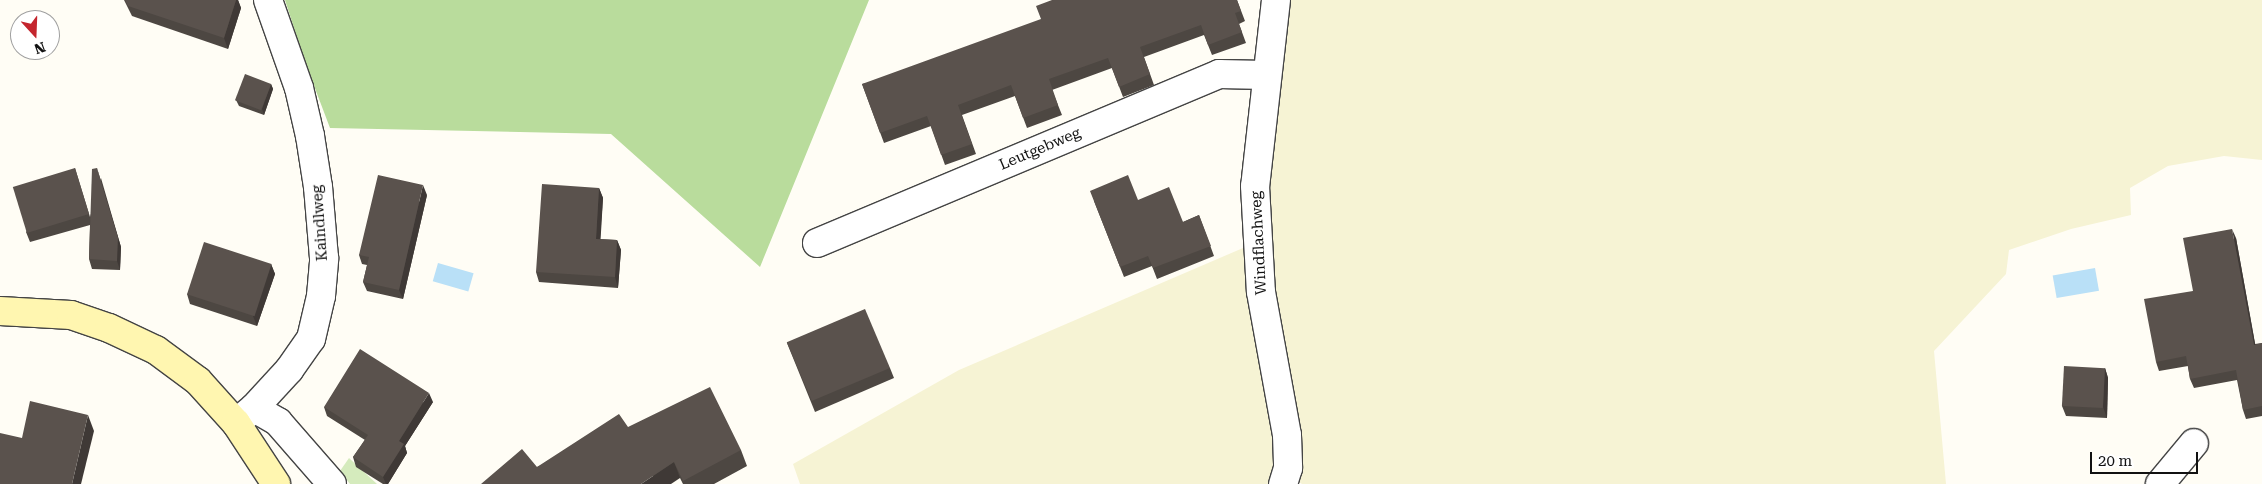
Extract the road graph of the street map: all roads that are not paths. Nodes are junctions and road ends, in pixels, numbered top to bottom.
1 (268, 0) edge
2 (1276, 0) edge
3 (1266, 76) junction
4 (817, 243) dead end
5 (0, 311) edge
6 (245, 416) junction
7 (2194, 443) dead end
8 (276, 484) edge
9 (332, 484) edge
10 (1283, 484) edge
11 (2160, 484) edge

1 - 6 street, Kaindlweg
2 - 3 street, Windflachweg
3 - 4 street, Leutgebweg
3 - 10 street, Windflachweg
5 - 6 main road
6 - 8 main road
6 - 9 street
7 - 11 street

